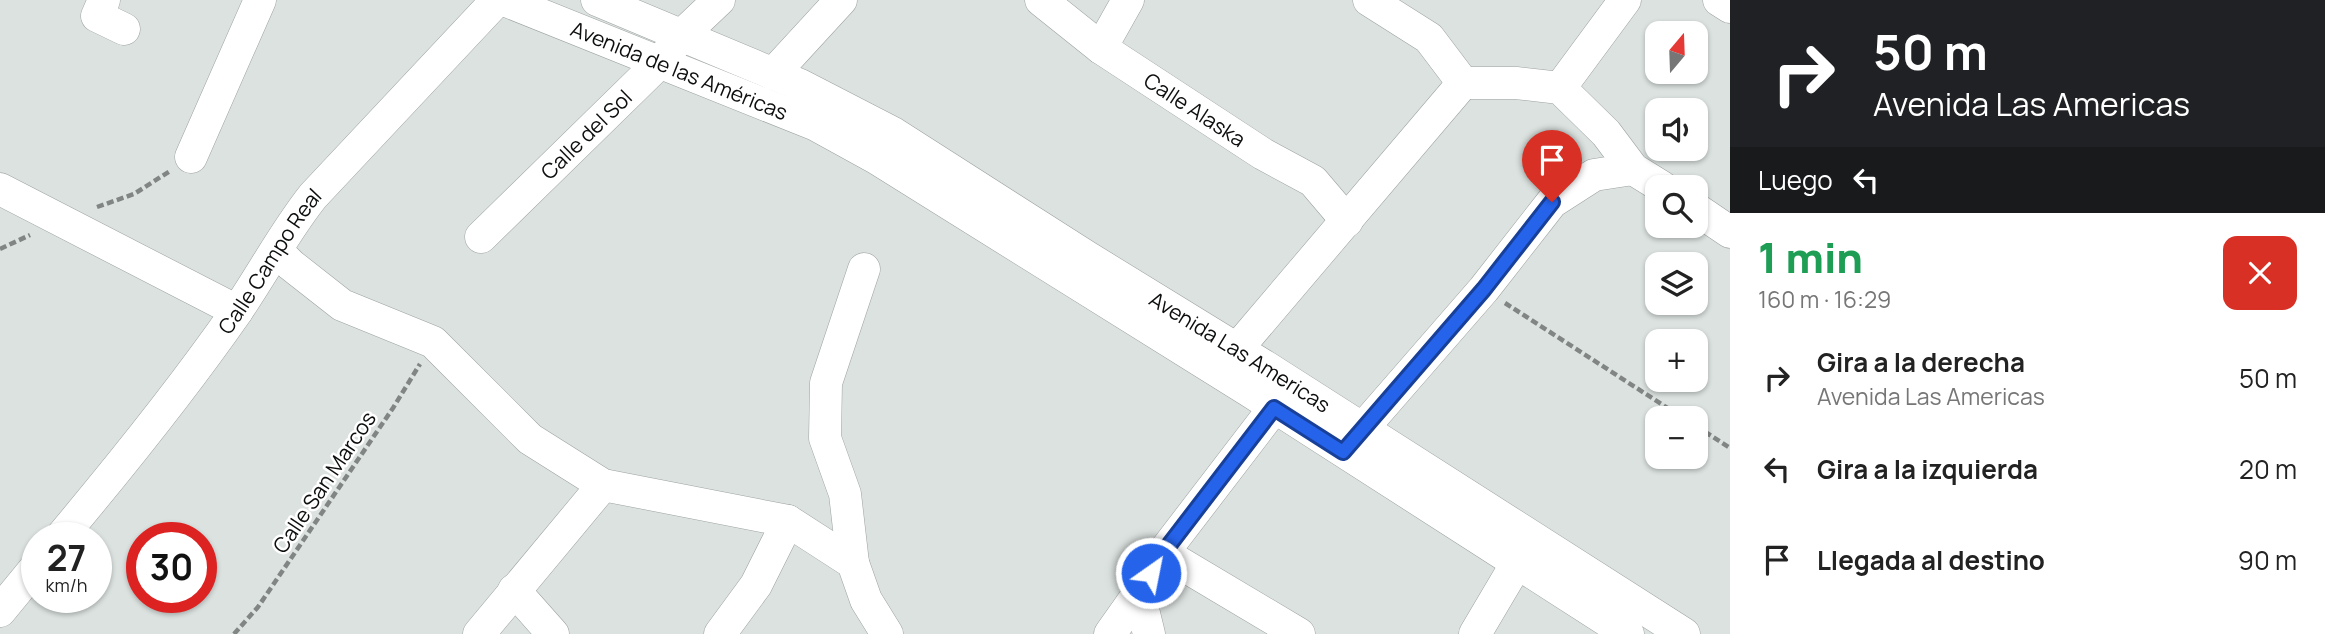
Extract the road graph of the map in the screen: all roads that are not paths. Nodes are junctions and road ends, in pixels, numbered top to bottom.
1 (104, 0) edge
2 (260, 0) edge
3 (497, 0) edge
4 (505, 0) edge
5 (597, 0) edge
6 (719, 0) edge
7 (841, 0) edge
8 (1041, 0) edge
9 (1128, 0) edge
10 (1369, 0) edge
11 (1625, 0) edge
12 (1719, 0) edge
13 (1730, 6) edge
14 (124, 29) dead end
15 (682, 35) junction
16 (1101, 48) junction
17 (660, 62) junction
18 (774, 74) junction
19 (1463, 83) junction
20 (1560, 88) junction
21 (822, 112) junction
22 (191, 158) dead end
23 (1633, 169) junction
24 (1645, 176) edge
25 (0, 189) edge
26 (1708, 217) edge
27 (1347, 221) junction
28 (1730, 232) edge
29 (481, 237) dead end
30 (277, 251) junction
31 (864, 269) dead end
32 (237, 311) junction
33 (1236, 350) junction
34 (1264, 389) junction
35 (1352, 440) junction
36 (603, 485) junction
37 (788, 521) junction
38 (74, 522) edge
39 (1526, 551) junction
40 (1163, 553) junction
41 (853, 563) junction
42 (21, 585) edge
43 (514, 590) junction
44 (1139, 593) junction
45 (0, 611) edge
46 (479, 634) edge
47 (553, 634) edge
48 (720, 634) edge
49 (887, 634) edge
50 (1110, 634) edge
51 (1149, 634) edge
52 (1299, 634) edge
53 (1475, 634) edge
54 (1628, 634) edge
55 (1684, 634) edge

1 - 14 street
2 - 22 street
3 - 30 street, Calle Campo Real
4 - 17 street, Avenida de las Américas
5 - 15 street, Avenida de las Américas
6 - 15 street, Calle del Sol
7 - 18 street
8 - 16 street, Calle Alaska
9 - 16 street
10 - 19 street
11 - 20 street
12 - 13 street
15 - 17 street, Calle del Sol
15 - 18 street, Avenida de las Américas
16 - 27 street, Calle Alaska
17 - 21 street, Avenida de las Américas
17 - 29 street, Calle del Sol
18 - 21 street, Avenida de las Américas
19 - 20 street
19 - 27 street
20 - 23 street
21 - 33 street, Avenida Las Americas
21 - 34 street, Avenida Las Americas
23 - 24 street
23 - 35 street
25 - 32 street
26 - 28 street
27 - 33 street
30 - 32 street, Calle Campo Real
30 - 36 street
31 - 41 street
32 - 38 street, Calle Campo Real
33 - 34 street, Avenida Las Americas
34 - 35 street, Avenida Las Americas
34 - 35 street, Avenida Las Americas
34 - 40 street
35 - 39 street, Avenida Las Americas
36 - 37 street
36 - 43 street
37 - 41 street
37 - 48 street
39 - 53 street
39 - 54 street, Avenida Las Americas
39 - 55 street, Avenida Las Americas
40 - 44 street
40 - 52 street
41 - 49 street
42 - 45 street
43 - 46 street
43 - 47 street
44 - 50 street
44 - 51 street

